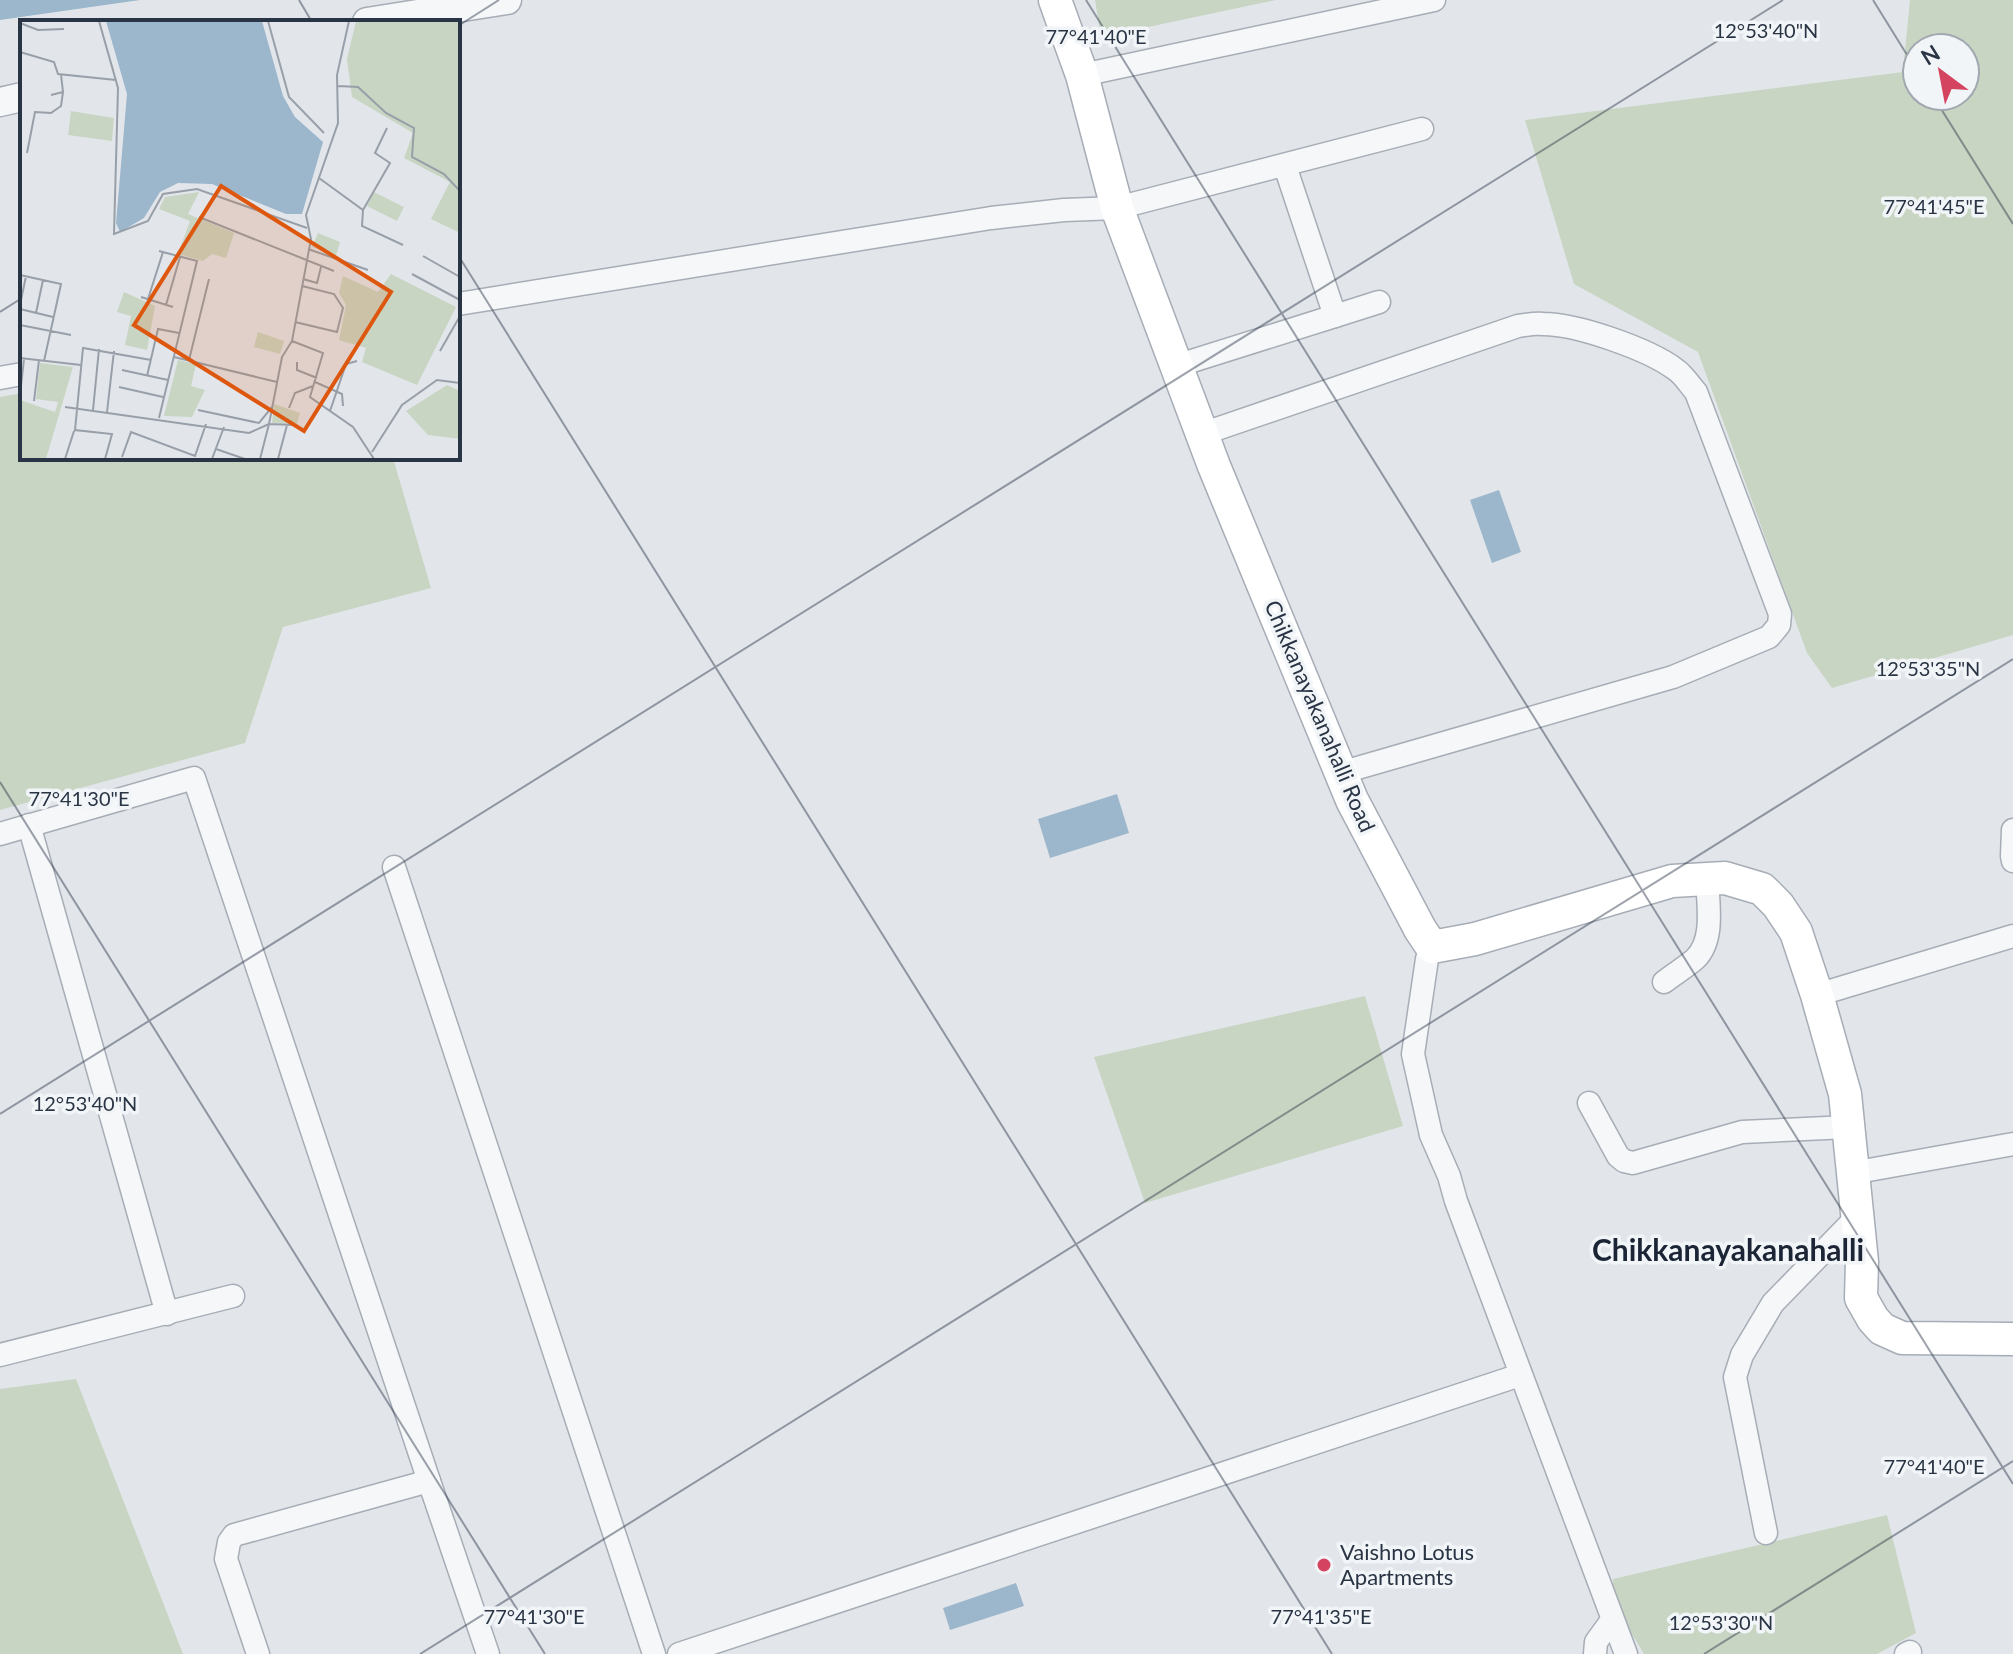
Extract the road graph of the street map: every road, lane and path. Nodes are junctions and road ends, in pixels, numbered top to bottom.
1 (507, 0) edge
2 (1055, 0) edge
3 (1434, 0) edge
4 (380, 20) edge
5 (1082, 75) junction
6 (20, 97) edge
7 (0, 102) edge
8 (1422, 129) dead end
9 (1285, 166) junction
10 (1117, 208) junction
11 (1379, 302) dead end
12 (460, 304) edge
13 (1335, 316) junction
14 (1176, 366) junction
15 (20, 374) edge
16 (0, 378) edge
17 (1202, 434) junction
18 (1340, 773) junction
19 (29, 825) junction
20 (2013, 830) edge
21 (0, 834) edge
22 (2013, 861) edge
23 (394, 867) dead end
24 (1707, 879) junction
25 (2013, 936) edge
26 (1432, 947) junction
27 (1664, 982) dead end
28 (1817, 995) junction
29 (1589, 1103) dead end
30 (1848, 1127) junction
31 (2013, 1144) edge
32 (1852, 1173) junction
33 (1856, 1218) junction
34 (233, 1296) dead end
35 (167, 1314) junction
36 (2013, 1339) edge
37 (0, 1355) edge
38 (1520, 1375) junction
39 (429, 1481) junction
40 (1766, 1533) dead end
41 (1612, 1620) junction
42 (258, 1654) edge
43 (488, 1654) edge
44 (654, 1654) edge
45 (679, 1654) edge
46 (1595, 1654) edge
47 (1626, 1654) edge

1 - 4 street
2 - 5 main road, Chikkanayakanahalli Road
3 - 5 street
5 - 10 main road, Chikkanayakanahalli Road
6 - 7 street
8 - 9 street
9 - 10 street
9 - 13 street
10 - 12 street
10 - 14 main road, Chikkanayakanahalli Road
11 - 13 street
13 - 14 street
14 - 17 main road, Chikkanayakanahalli Road
15 - 16 street
17 - 18 main road, Chikkanayakanahalli Road
17 - 18 street
18 - 26 main road, Chikkanayakanahalli Road
19 - 21 street
19 - 35 street
19 - 39 street
20 - 22 street
23 - 44 street
24 - 26 main road
24 - 27 street
24 - 28 main road
25 - 28 street
26 - 38 street
28 - 30 main road
29 - 30 street
30 - 32 main road
31 - 32 street
32 - 33 main road
33 - 36 main road
33 - 40 street
34 - 35 street
35 - 37 street
38 - 41 street
38 - 45 street
39 - 42 street
39 - 43 street
41 - 46 street
41 - 47 street

